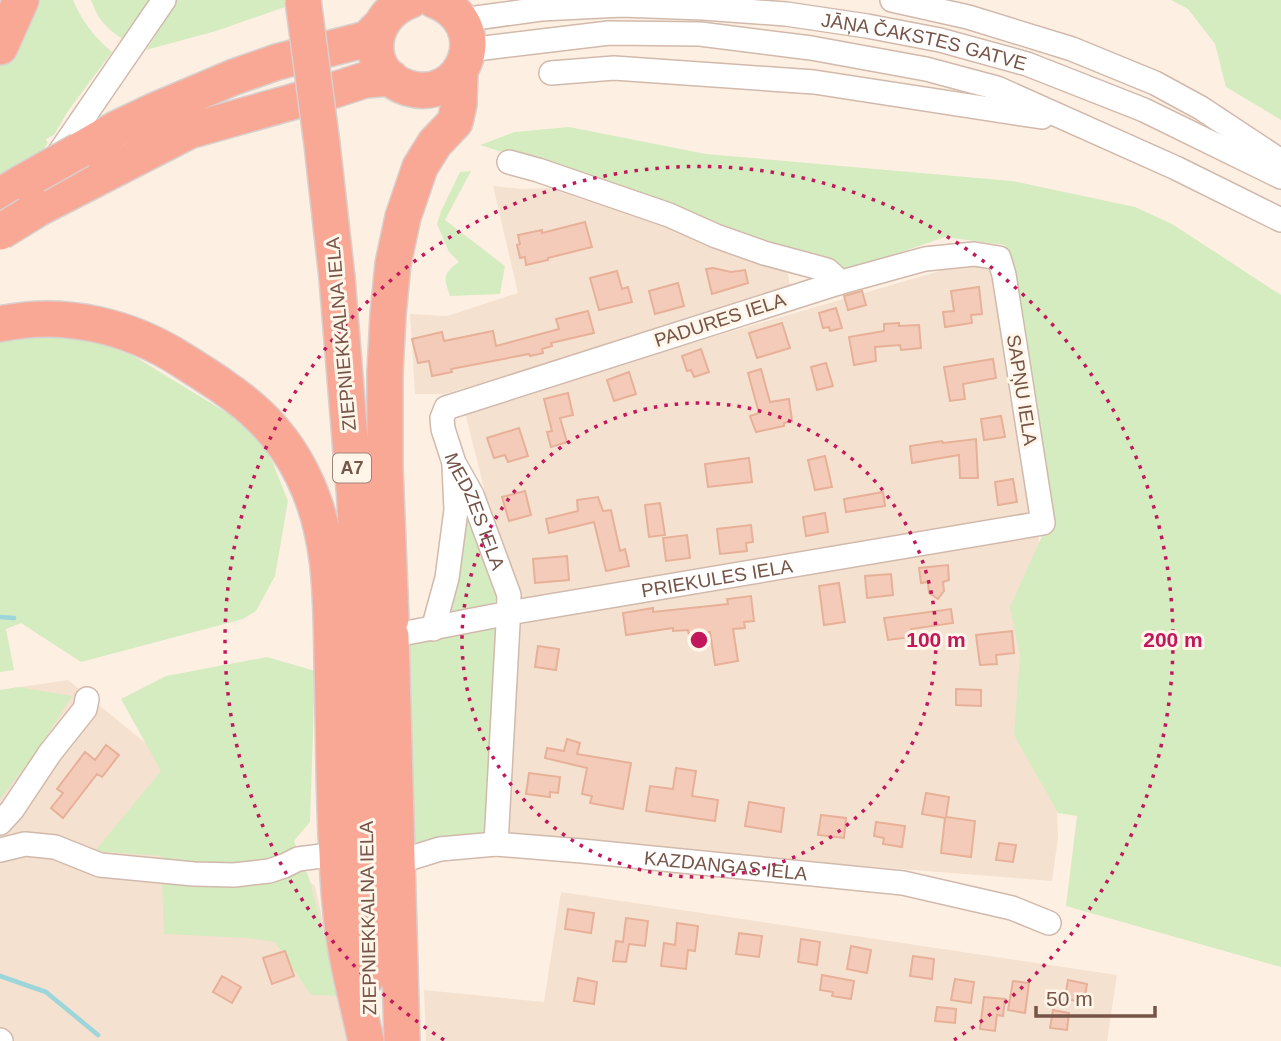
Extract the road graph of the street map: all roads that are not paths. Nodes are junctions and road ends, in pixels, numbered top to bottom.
1 (22, 0) edge
2 (164, 0) edge
3 (303, 0) edge
4 (411, 0) edge
5 (899, 1) edge
6 (379, 27) junction
7 (458, 28) edge
8 (0, 47) edge
9 (551, 73) dead end
10 (391, 78) junction
11 (1068, 120) junction
12 (1281, 161) edge
13 (509, 162) dead end
14 (1281, 177) edge
15 (21, 195) edge
16 (1281, 220) edge
17 (0, 234) edge
18 (999, 258) joint
19 (838, 283) junction
20 (0, 324) edge
21 (446, 408) joint
22 (454, 463) junction
23 (1043, 523) joint
24 (509, 613) junction
25 (391, 627) junction
26 (433, 629) junction
27 (87, 699) dead end
28 (365, 795) junction
29 (20, 797) junction
30 (0, 824) edge
31 (496, 844) junction
32 (55, 847) junction
33 (0, 850) edge
34 (337, 854) junction
35 (398, 862) junction
36 (1049, 923) dead end
37 (369, 1041) edge
38 (402, 1041) edge

1 - 8 highway
2 - 17 street
3 - 28 highway, ZIEPNIEKKALNA IELA / A7, bridge
4 - 6 highway
5 - 12 street
6 - 10 highway
6 - 15 highway, bridge
7 - 10 highway
7 - 11 street, JĀŅA ČAKSTES GATVE
7 - 14 street, JĀŅA ČAKSTES GATVE
7 - 25 highway, ZIEPNIEKKALNA IELA / A7
9 - 11 street
10 - 15 highway
11 - 16 street, JĀŅA ČAKSTES GATVE
13 - 19 street
15 - 17 highway, bridge
18 - 19 street, PADURES IELA
18 - 23 street, SAPŅU IELA
19 - 21 street, PADURES IELA
20 - 34 highway
21 - 22 street, MEDZES IELA
22 - 24 street, MEDZES IELA
22 - 26 street
23 - 24 street, PRIEKULES IELA
24 - 26 street, PRIEKULES IELA
24 - 31 street, MEDZES IELA
25 - 26 street, PRIEKULES IELA
25 - 35 highway, ZIEPNIEKKALNA IELA / A7
27 - 29 street
28 - 35 highway, ZIEPNIEKKALNA IELA / A7
28 - 37 highway, ZIEPNIEKKALNA IELA / A7
29 - 30 street
29 - 32 street
31 - 35 street, KAZDANGAS IELA
31 - 36 street, KAZDANGAS IELA
32 - 33 street
32 - 34 street
34 - 37 highway
35 - 38 highway, ZIEPNIEKKALNA IELA / A7

